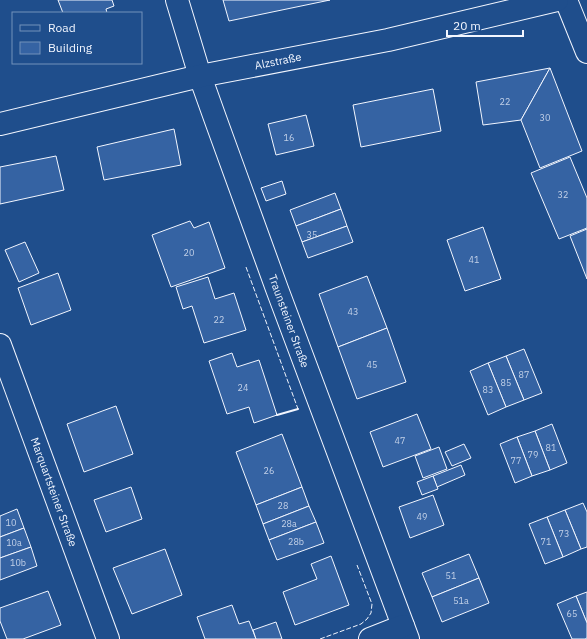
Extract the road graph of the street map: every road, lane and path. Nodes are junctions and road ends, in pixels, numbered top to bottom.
1 (177, 0) edge
2 (556, 0) edge
3 (566, 0) edge
4 (587, 52) edge
5 (200, 76) junction
6 (0, 124) edge
7 (0, 345) edge
8 (406, 633) edge
9 (108, 639) edge
10 (370, 639) edge

1 - 5 street, Traunsteiner Straße
2 - 5 street, Alzstraße
3 - 4 street
5 - 6 street, Alzstraße
5 - 8 street, Traunsteiner Straße
7 - 9 street, Marquartsteiner Straße
8 - 10 street

